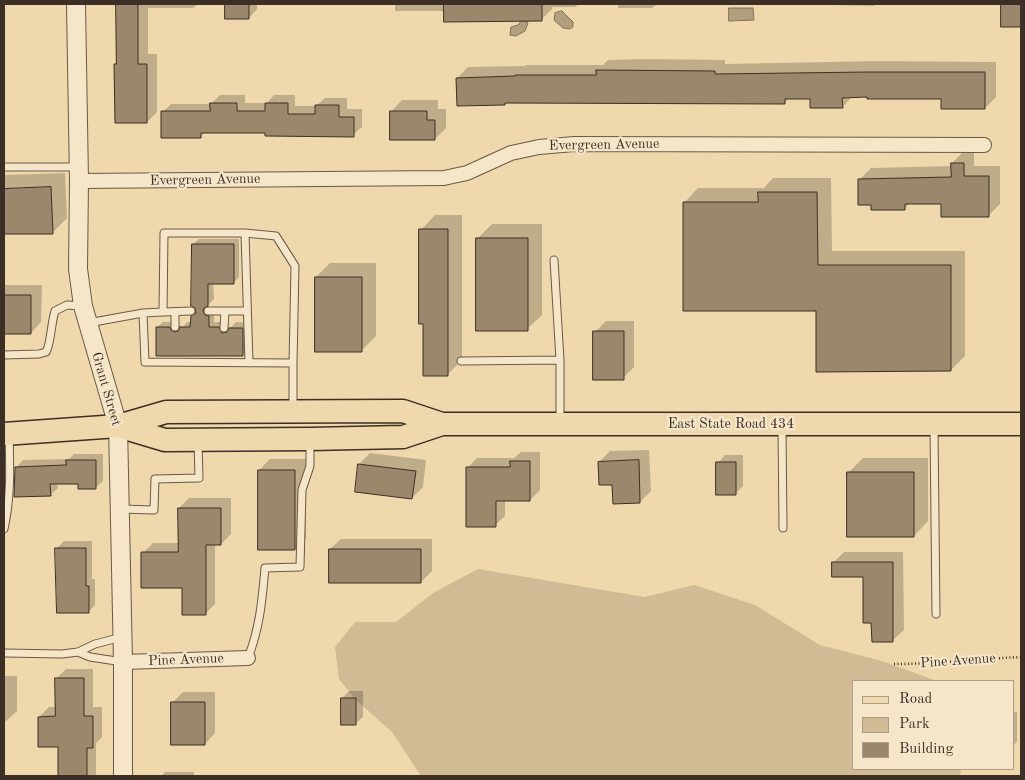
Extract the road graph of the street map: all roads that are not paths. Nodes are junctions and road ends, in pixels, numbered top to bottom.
1 (76, 4) edge
2 (984, 145) dead end
3 (4, 167) edge
4 (79, 174) junction
5 (245, 233) junction
6 (554, 260) dead end
7 (83, 306) junction
8 (191, 311) dead end
9 (208, 311) dead end
10 (225, 311) junction
11 (247, 311) junction
12 (163, 312) junction
13 (176, 312) junction
14 (143, 313) junction
15 (88, 324) junction
16 (176, 327) dead end
17 (224, 328) dead end
18 (4, 355) edge
19 (560, 360) junction
20 (461, 361) dead end
21 (249, 363) junction
22 (293, 363) junction
23 (293, 411) junction
24 (442, 424) junction
25 (560, 424) junction
26 (782, 424) junction
27 (934, 424) junction
28 (1021, 424) edge
29 (118, 426) junction
30 (6, 434) edge
31 (310, 438) junction
32 (198, 439) junction
33 (120, 509) junction
34 (783, 528) dead end
35 (4, 530) edge
36 (936, 614) dead end
37 (122, 637) junction
38 (78, 652) junction
39 (4, 653) edge
40 (248, 658) joint
41 (123, 662) junction
42 (123, 776) edge

1 - 4 street, Grant Street
2 - 4 street, Evergreen Avenue
3 - 4 lane
4 - 7 street, Grant Street
5 - 11 lane
5 - 12 lane
5 - 22 lane
6 - 19 lane
7 - 15 street, Grant Street
7 - 18 lane
8 - 13 lane
9 - 10 lane
10 - 11 lane
10 - 17 lane
11 - 21 lane
12 - 13 lane
12 - 14 lane
13 - 16 lane
14 - 15 lane
14 - 21 lane
15 - 29 street, Grant Street
19 - 20 lane
19 - 25 lane
21 - 22 lane
22 - 23 lane
23 - 24 main road
23 - 29 main road
24 - 25 main road, East State Road 434
24 - 31 main road
25 - 26 main road, East State Road 434
26 - 27 main road, East State Road 434
26 - 34 lane
27 - 28 main road, East State Road 434
27 - 36 lane
29 - 30 main road
29 - 32 main road
29 - 33 street, Grant Street
30 - 35 lane
31 - 32 main road
31 - 40 lane
32 - 33 lane
33 - 37 street, Grant Street
37 - 38 lane
37 - 41 street, Grant Street
38 - 39 lane
38 - 41 lane
40 - 41 street, Pine Avenue
41 - 42 street, Grant Street

